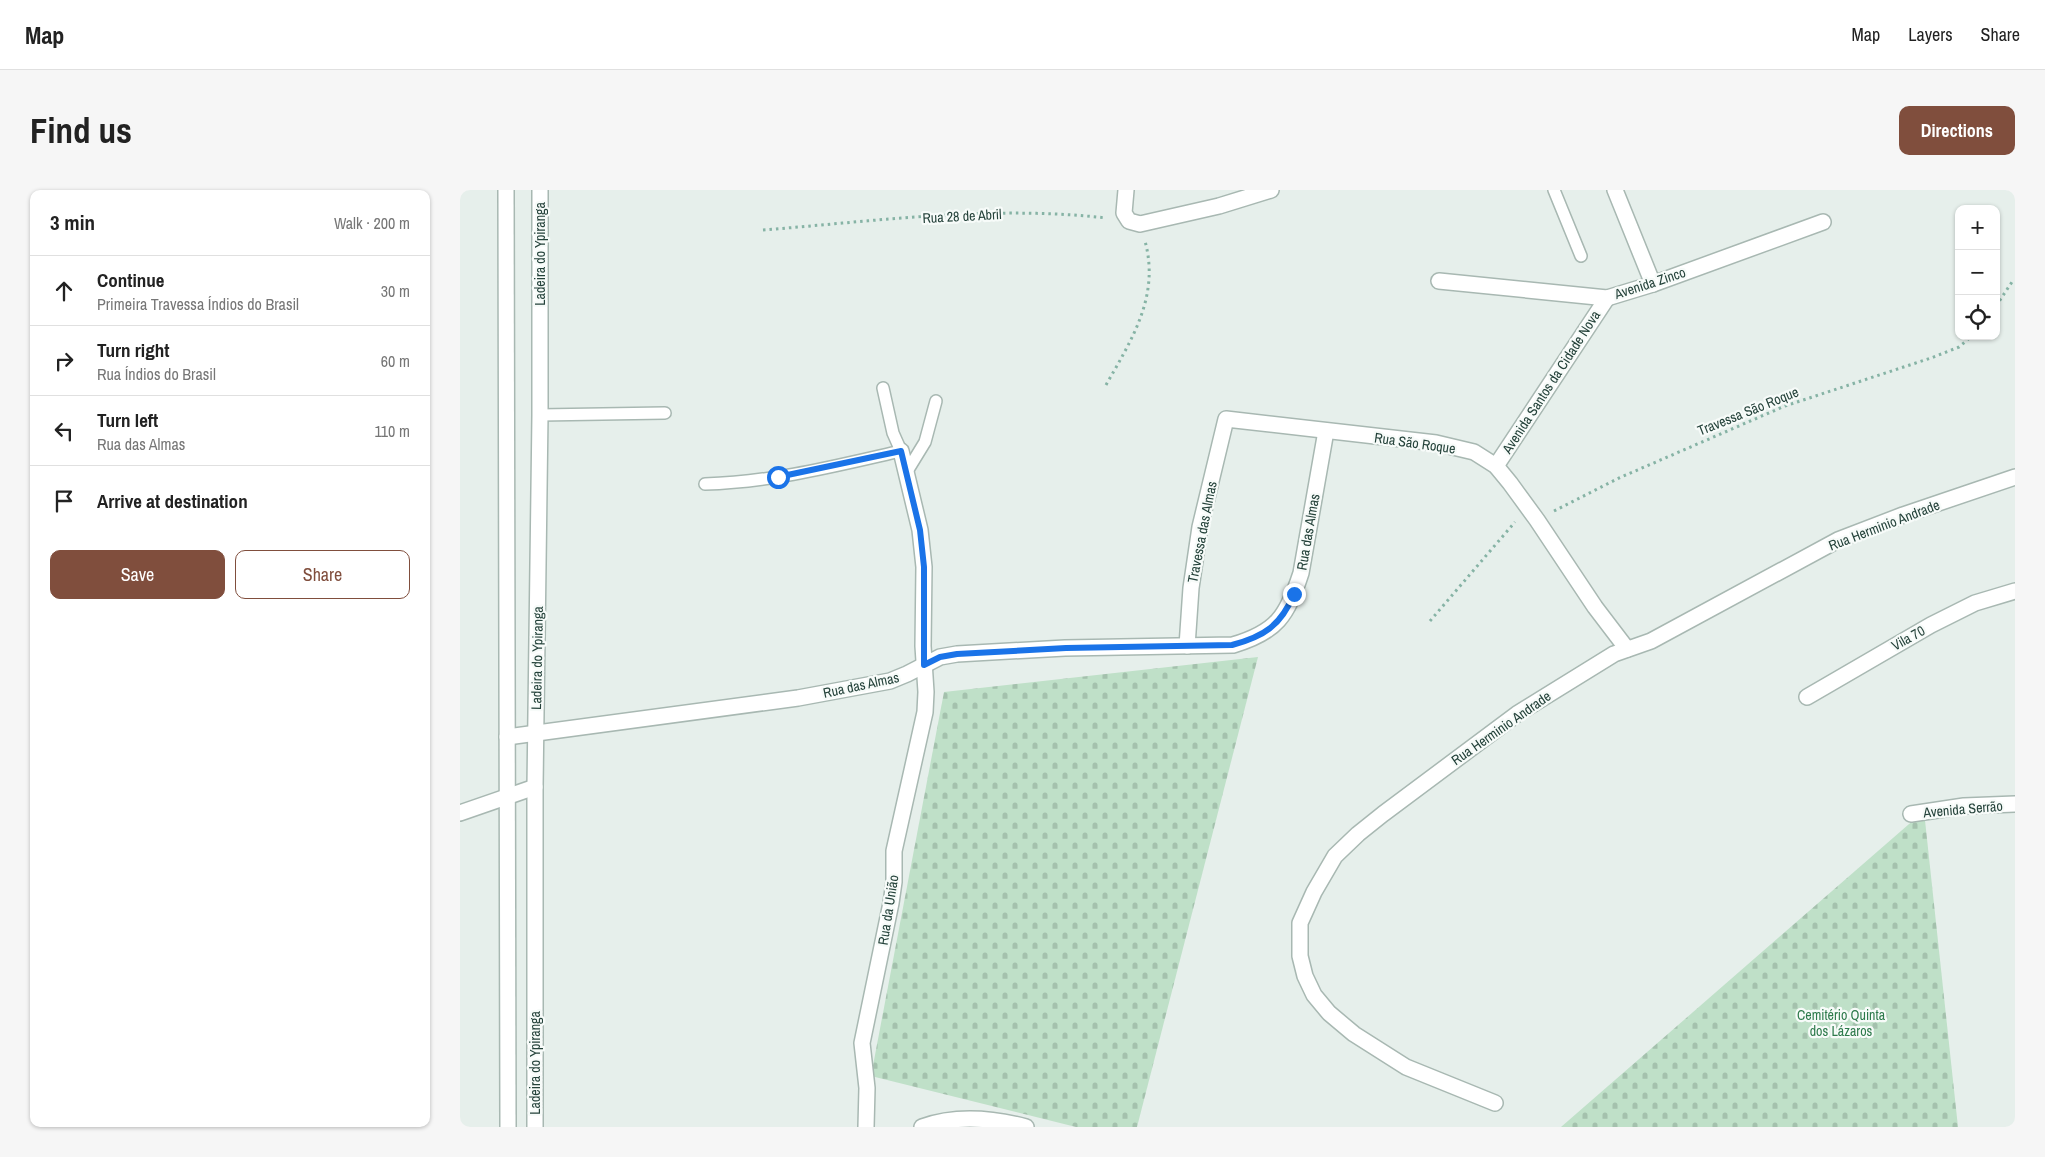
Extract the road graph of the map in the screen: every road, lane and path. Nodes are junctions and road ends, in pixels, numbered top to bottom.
1 (506, 190) edge
2 (540, 190) edge
3 (1126, 190) edge
4 (1271, 190) edge
5 (1554, 190) edge
6 (1615, 190) edge
7 (1135, 222) junction
8 (1823, 222) dead end
9 (763, 230) dead end
10 (1582, 256) dead end
11 (1439, 281) dead end
12 (2015, 282) edge
13 (1653, 284) junction
14 (1606, 298) junction
15 (2000, 300) edge
16 (1967, 340) edge
17 (1106, 385) dead end
18 (884, 388) dead end
19 (936, 401) dead end
20 (665, 413) dead end
21 (540, 415) junction
22 (1226, 419) joint
23 (1326, 431) junction
24 (901, 451) junction
25 (1496, 466) junction
26 (906, 473) junction
27 (2015, 477) edge
28 (705, 484) dead end
29 (1528, 507) junction
30 (1537, 520) junction
31 (2015, 591) edge
32 (1430, 621) dead end
33 (1187, 646) junction
34 (1628, 648) junction
35 (924, 665) junction
36 (1807, 697) dead end
37 (536, 734) junction
38 (507, 737) junction
39 (535, 787) junction
40 (507, 796) junction
41 (2015, 804) edge
42 (460, 813) edge
43 (1911, 814) dead end
44 (1495, 1103) dead end
45 (508, 1127) edge
46 (535, 1127) edge
47 (866, 1127) edge
48 (922, 1127) edge
49 (1026, 1127) edge

1 - 38 street, Ladeira do Ypiranga
2 - 21 street, Ladeira do Ypiranga
3 - 7 street
4 - 7 street
5 - 10 lane
6 - 13 street
7 - 9 path, Rua 28 de Abril
7 - 17 path
8 - 13 street, Avenida Zinco
11 - 14 street, Avenida Zinco
12 - 15 path
13 - 14 street, Avenida Zinco
14 - 25 street, Avenida Santos da Cidade Nova
16 - 30 path, Travessa São Roque
18 - 24 lane
19 - 26 lane
20 - 21 lane
21 - 37 street, Ladeira do Ypiranga
22 - 23 street, Rua São Roque
22 - 33 street, Travessa das Almas
23 - 25 street, Rua São Roque
23 - 33 street, Rua das Almas
24 - 26 street, Rua da União
24 - 28 lane
25 - 29 street, Rua São Roque
26 - 35 street, Rua da União
27 - 34 street, Rua Herminio Andrade
29 - 30 street, Rua São Roque
29 - 32 path
30 - 34 street, Rua São Roque
31 - 36 street, Vila 70
33 - 35 street, Rua das Almas
34 - 44 street, Rua Herminio Andrade
35 - 37 street, Rua das Almas
35 - 47 street, Rua da União
37 - 38 street, Rua das Almas
37 - 39 street, Ladeira do Ypiranga
38 - 40 street, Ladeira do Ypiranga
39 - 40 street
39 - 46 street, Ladeira do Ypiranga
40 - 42 street
40 - 45 street, Ladeira do Ypiranga
41 - 43 street, Avenida Serrão
48 - 49 street

